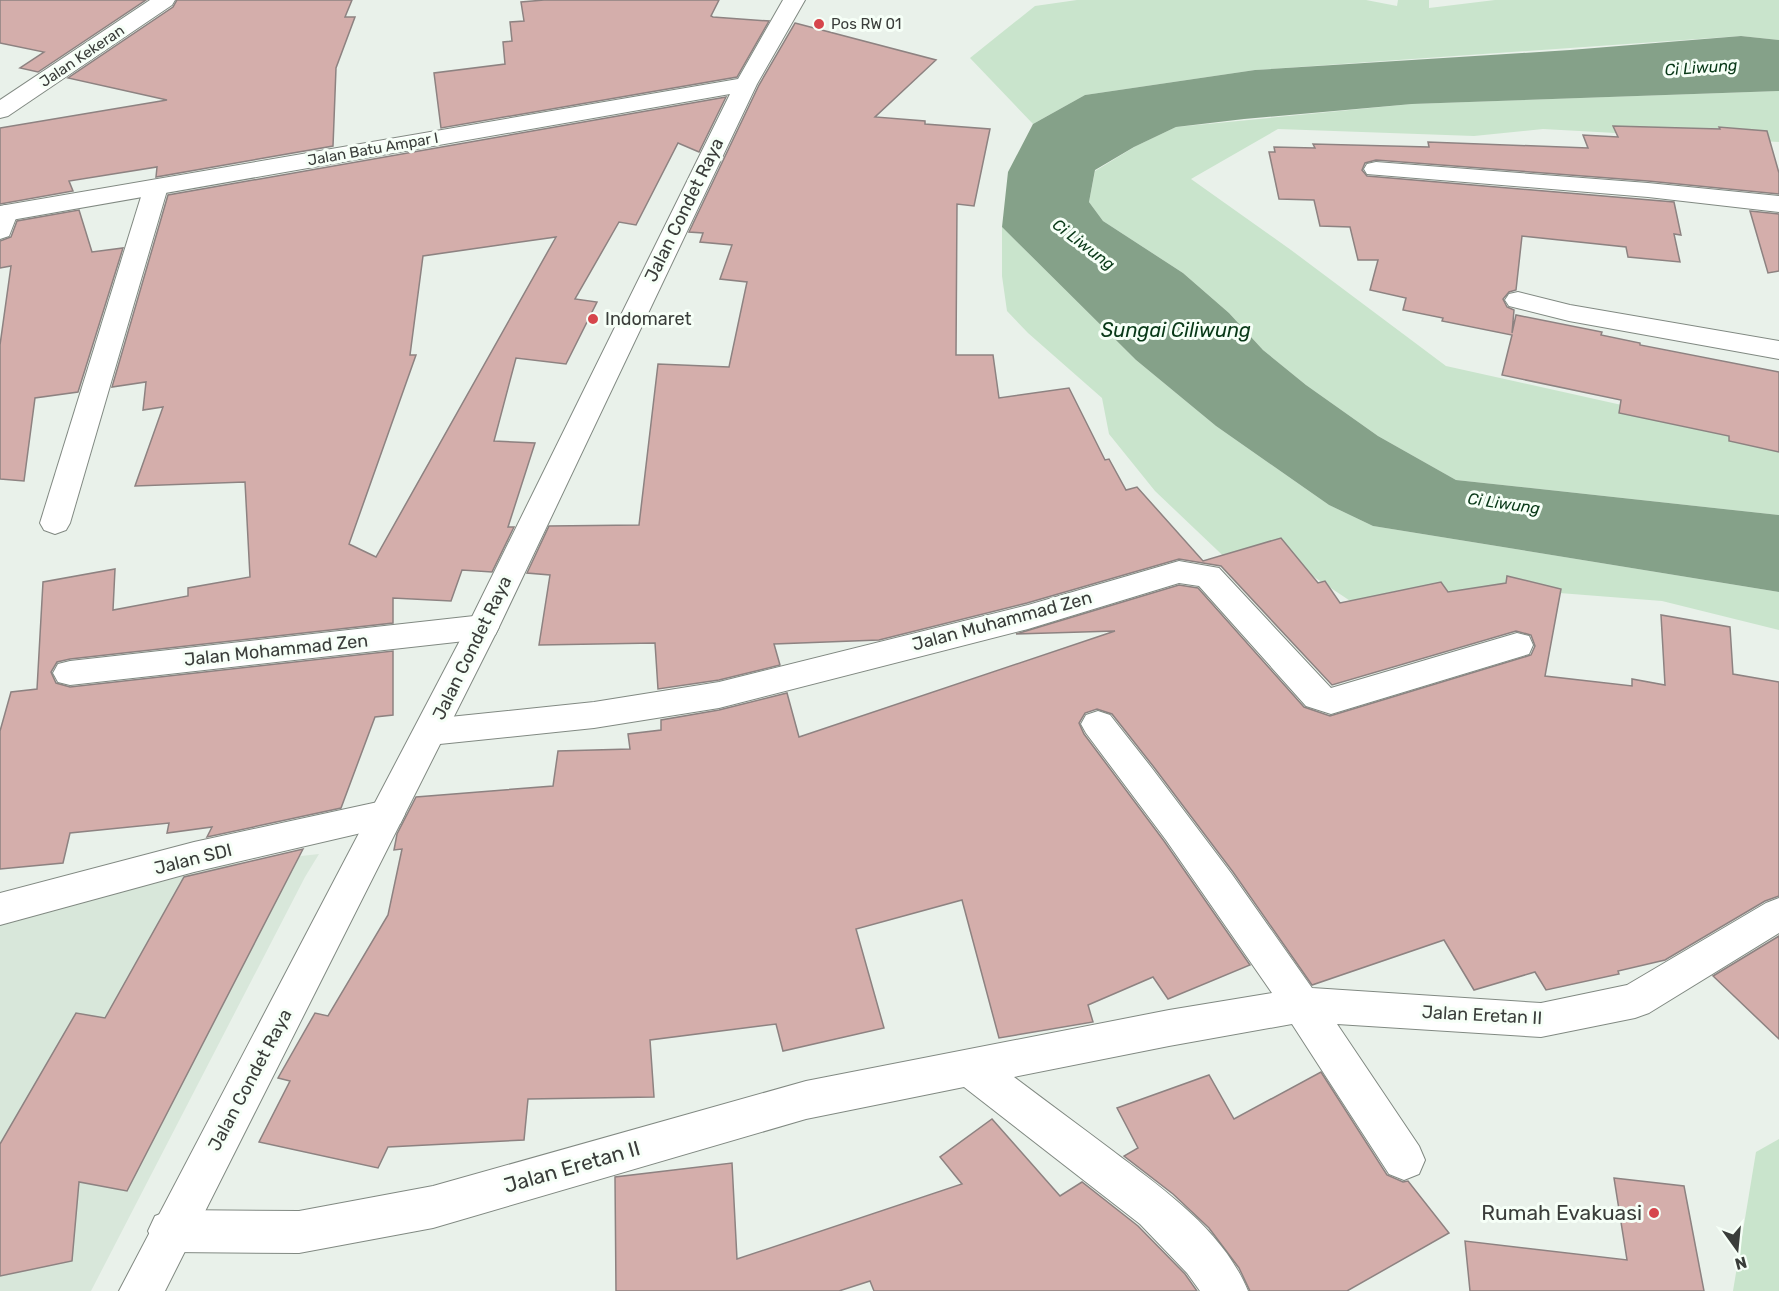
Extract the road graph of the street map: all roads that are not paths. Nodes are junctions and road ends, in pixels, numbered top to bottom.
1 (164, 0) edge
2 (794, 0) edge
3 (746, 84) junction
4 (0, 111) edge
5 (1376, 169) dead end
6 (156, 187) junction
7 (1779, 204) edge
8 (2, 220) edge
9 (1518, 300) dead end
10 (1779, 350) edge
11 (55, 524) dead end
12 (483, 627) junction
13 (1516, 645) dead end
14 (70, 673) dead end
15 (1098, 724) dead end
16 (430, 732) junction
17 (387, 814) junction
18 (0, 909) edge
19 (1779, 914) edge
20 (1304, 1005) junction
21 (969, 1067) junction
22 (1404, 1160) dead end
23 (170, 1231) junction
24 (141, 1291) edge
25 (1226, 1291) edge

1 - 4 street, Jalan Kekeran
2 - 3 street, Jalan Condet Raya
3 - 6 street, Jalan Batu Ampar I
3 - 12 street, Jalan Condet Raya
5 - 7 street
6 - 8 street, Jalan Batu Ampar I
6 - 11 street
9 - 10 street
12 - 14 street, Jalan Mohammad Zen
12 - 16 street, Jalan Condet Raya
13 - 16 street, Jalan Muhammad Zen
15 - 20 street
16 - 17 street, Jalan Condet Raya
17 - 18 street, Jalan SDI
17 - 23 street, Jalan Condet Raya
19 - 20 street, Jalan Eretan II
20 - 21 street, Jalan Eretan II
20 - 22 street
21 - 23 street, Jalan Eretan II
21 - 25 street
23 - 24 street, Jalan Condet Raya

